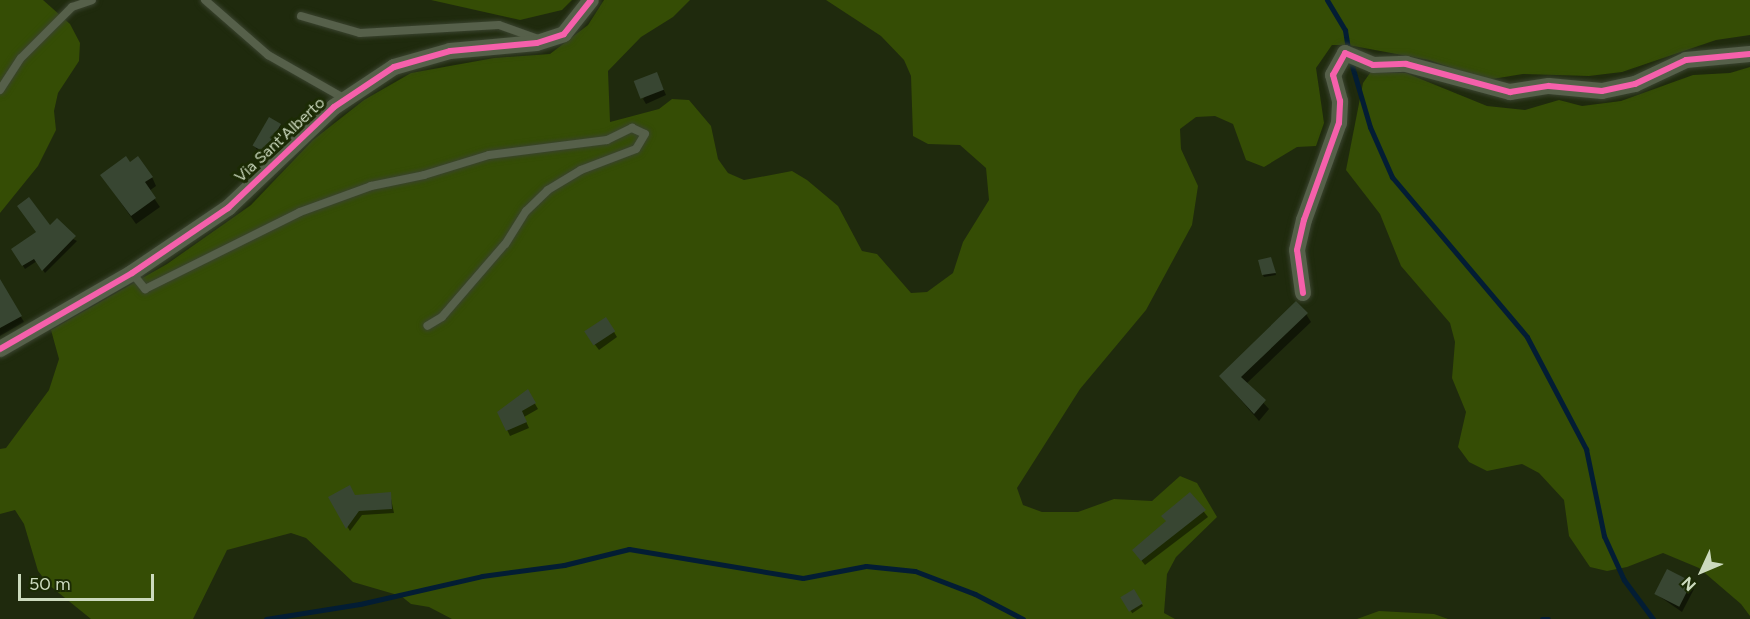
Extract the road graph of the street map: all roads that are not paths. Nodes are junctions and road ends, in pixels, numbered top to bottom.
1 (92, 0) edge
2 (205, 0) edge
3 (591, 0) edge
4 (301, 16) dead end
5 (544, 41) junction
6 (1750, 54) edge
7 (0, 90) edge
8 (346, 100) junction
9 (132, 273) junction
10 (1303, 293) dead end
11 (427, 326) dead end
12 (0, 349) edge

1 - 7 lane
2 - 8 lane
3 - 5 street, Via Sant'Alberto
4 - 5 lane
5 - 8 street, Via Sant'Alberto
6 - 10 street
8 - 9 street, Via Sant'Alberto
9 - 11 lane
9 - 12 street, Via Sant'Alberto

